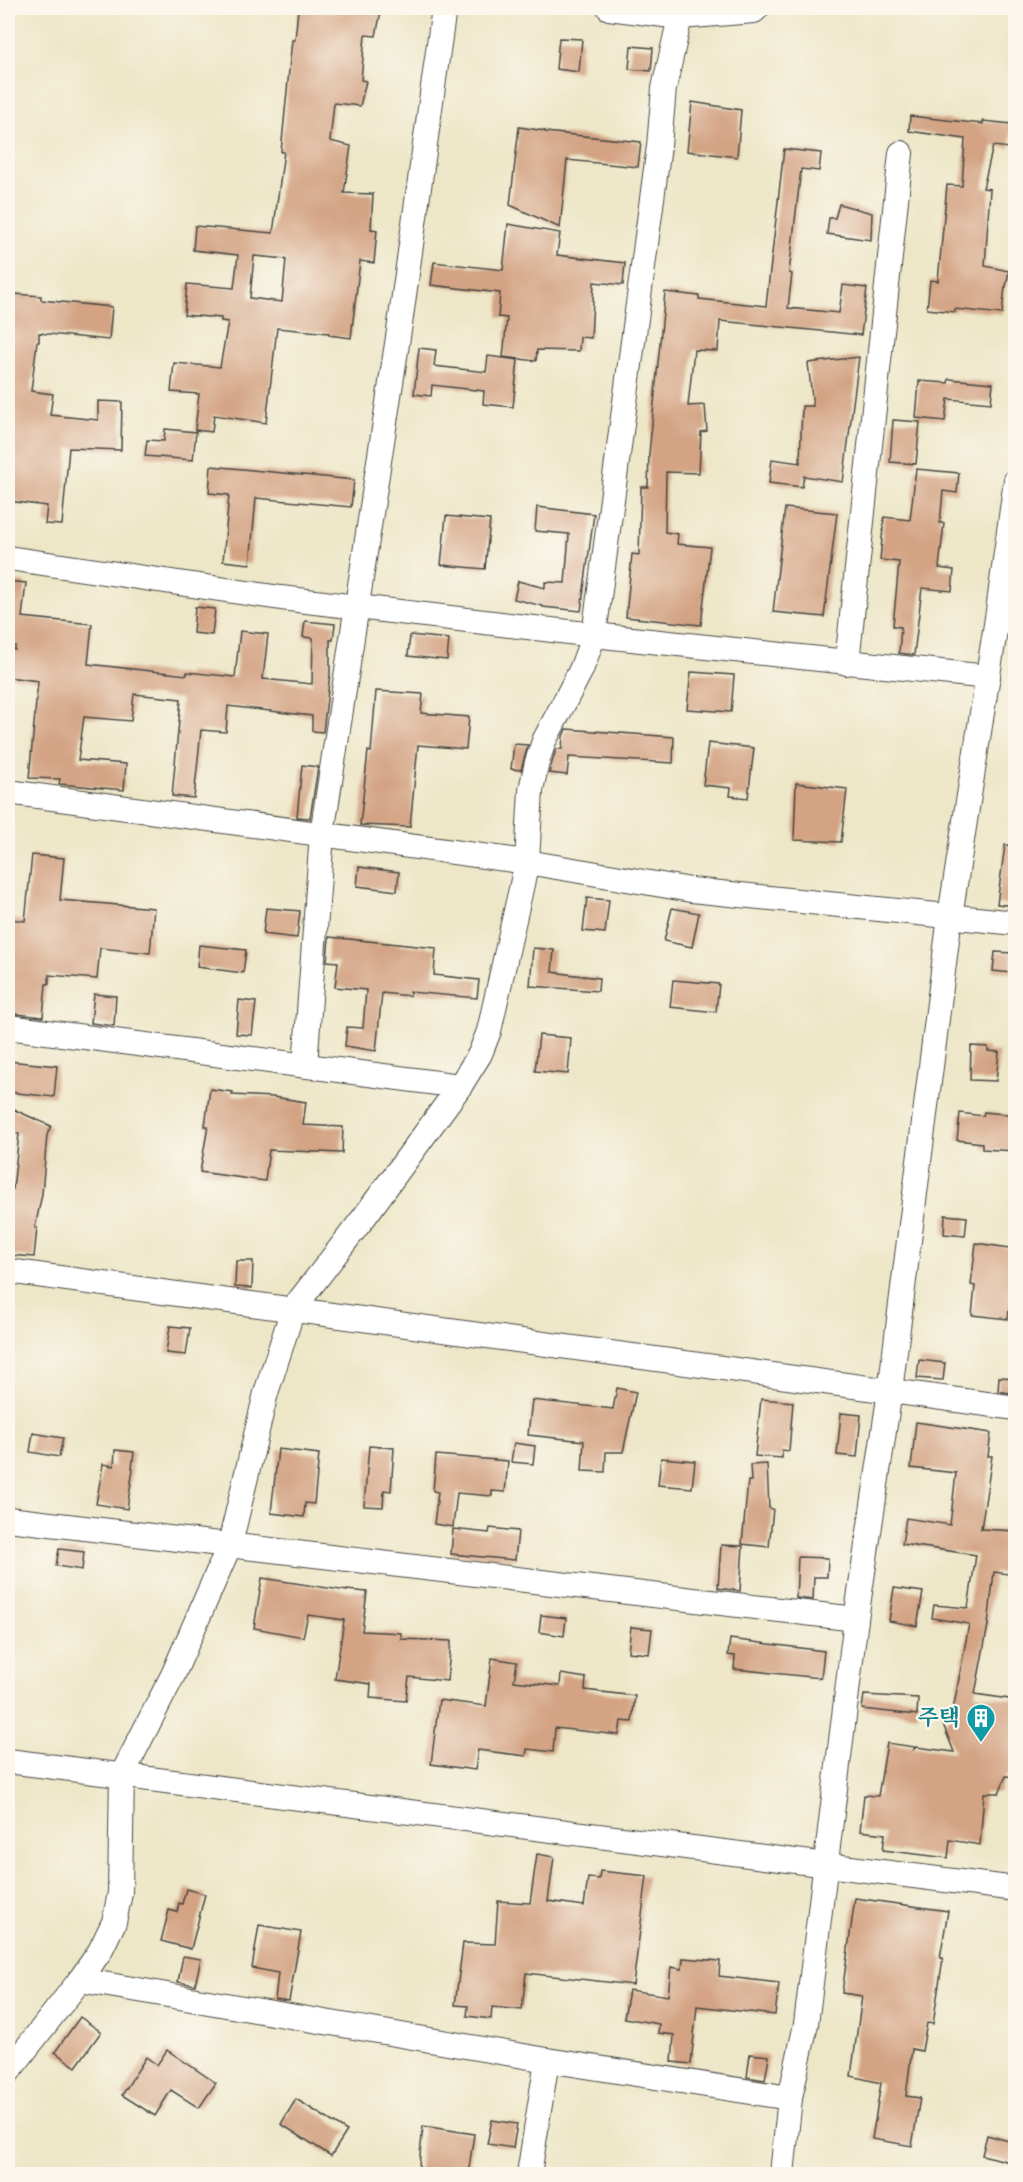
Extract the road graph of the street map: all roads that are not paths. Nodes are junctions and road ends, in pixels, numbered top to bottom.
1 (444, 8) edge
2 (609, 8) edge
3 (757, 8) edge
4 (681, 13) edge
5 (902, 153) dead end
6 (1016, 480) edge
7 (8, 558) edge
8 (356, 607) junction
9 (594, 636) junction
10 (847, 663) junction
11 (988, 677) junction
12 (8, 792) edge
13 (322, 834) junction
14 (527, 861) junction
15 (950, 916) junction
16 (1016, 923) edge
17 (8, 1028) edge
18 (305, 1066) junction
19 (460, 1086) junction
20 (8, 1270) edge
21 (293, 1309) junction
22 (890, 1391) junction
23 (1016, 1408) edge
24 (8, 1519) edge
25 (230, 1544) junction
26 (856, 1619) junction
27 (8, 1761) edge
28 (122, 1775) junction
29 (825, 1863) junction
30 (1016, 1889) edge
31 (80, 1980) junction
32 (547, 2060) junction
33 (8, 2072) edge
34 (790, 2098) junction
35 (529, 2175) edge
36 (782, 2175) edge

1 - 8 street
2 - 4 street
3 - 4 street
4 - 9 street
5 - 10 street
6 - 11 street
7 - 8 street
8 - 9 street
8 - 13 street
9 - 10 street
9 - 14 street
10 - 11 street
11 - 15 street
12 - 13 street
13 - 14 street
13 - 18 street
14 - 15 street
14 - 19 street
15 - 16 street
15 - 22 street
17 - 18 street
18 - 19 street
19 - 21 street
20 - 21 street
21 - 22 street
21 - 25 street
22 - 23 street
22 - 26 street
24 - 25 street
25 - 26 street
25 - 28 street
26 - 29 street
27 - 28 street
28 - 29 street
28 - 31 street
29 - 30 street
29 - 34 street
31 - 32 street
31 - 33 street
32 - 34 street
32 - 35 street
34 - 36 street

